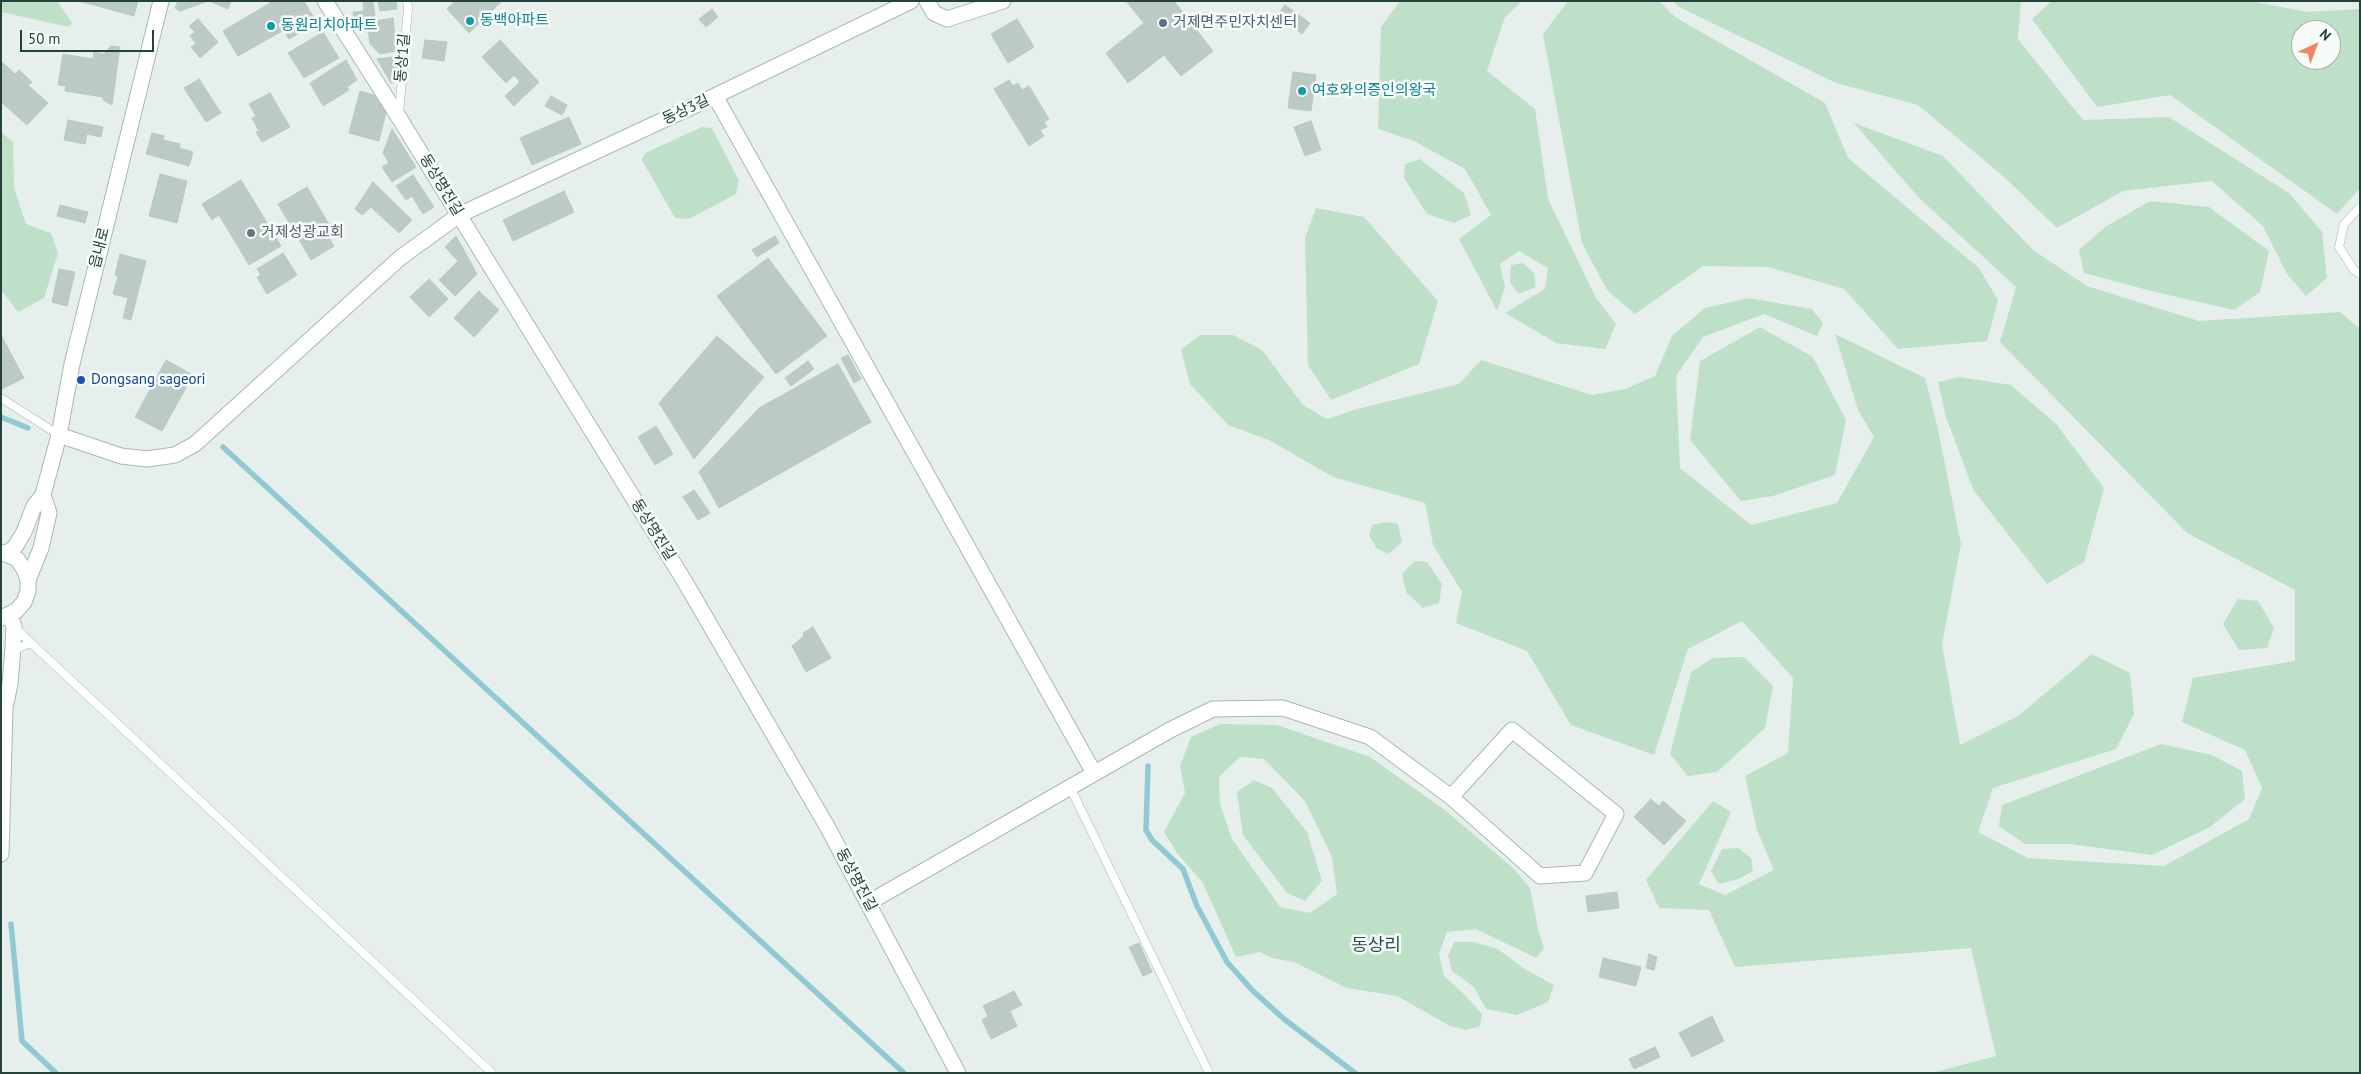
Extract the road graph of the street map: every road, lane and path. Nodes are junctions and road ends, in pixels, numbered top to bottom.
1 (161, 1) edge
2 (325, 1) edge
3 (406, 1) edge
4 (911, 1) edge
5 (927, 1) edge
6 (1002, 1) edge
7 (714, 96) junction
8 (398, 116) junction
9 (2360, 207) edge
10 (459, 215) junction
11 (2360, 274) edge
12 (1, 398) edge
13 (58, 435) junction
14 (43, 495) junction
15 (4, 552) edge
16 (28, 580) junction
17 (8, 620) edge
18 (31, 643) junction
19 (12, 656) junction
20 (3, 704) edge
21 (1094, 774) junction
22 (1070, 787) junction
23 (1452, 797) junction
24 (1, 854) edge
25 (868, 903) junction
26 (492, 1073) edge
27 (958, 1073) edge
28 (1209, 1073) edge

1 - 13 street, 읍내로
2 - 8 street, 동상명진길
3 - 8 lane, 동상1길
4 - 7 street, 동상3길
5 - 6 street
7 - 10 street, 동상3길
7 - 21 street
8 - 10 street, 동상명진길
9 - 11 lane
10 - 13 street, 동상3길
10 - 25 street, 동상명진길
12 - 13 lane
13 - 14 street, 읍내로
14 - 15 street, 읍내로
14 - 16 street, 읍내로
15 - 16 street
16 - 17 street, 읍내로
17 - 18 lane
17 - 19 street
18 - 19 lane
18 - 26 lane
19 - 20 street
20 - 24 street
21 - 22 street
21 - 23 street
22 - 25 street
22 - 28 lane
23 - 23 street
25 - 27 street, 동상명진길

